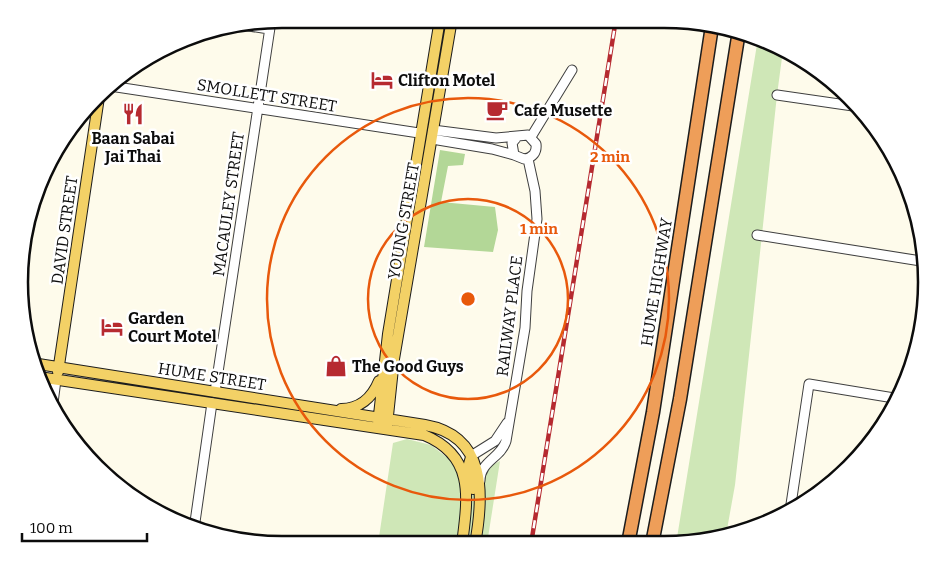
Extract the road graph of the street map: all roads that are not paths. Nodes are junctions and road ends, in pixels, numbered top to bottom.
1 (270, 28) edge
2 (438, 28) edge
3 (450, 28) edge
4 (711, 32) edge
5 (738, 39) edge
6 (572, 70) dead end
7 (118, 87) edge
8 (777, 95) dead end
9 (846, 105) edge
10 (98, 107) edge
11 (257, 109) junction
12 (419, 133) junction
13 (432, 135) junction
14 (516, 137) junction
15 (531, 137) junction
16 (514, 155) junction
17 (528, 159) junction
18 (757, 235) dead end
19 (916, 260) edge
20 (41, 364) edge
21 (59, 367) junction
22 (382, 372) junction
23 (47, 378) edge
24 (56, 380) junction
25 (215, 392) junction
26 (54, 394) edge
27 (889, 397) edge
28 (212, 403) junction
29 (325, 409) junction
30 (509, 419) junction
31 (382, 423) junction
32 (471, 456) junction
33 (481, 492) junction
34 (792, 500) edge
35 (195, 520) edge
36 (464, 536) edge
37 (465, 536) edge
38 (476, 536) edge
39 (629, 536) edge
40 (654, 536) edge

1 - 11 street, MACAULEY STREET
2 - 12 main road, YOUNG STREET
3 - 13 main road, YOUNG STREET
4 - 39 highway, HUME HIGHWAY
5 - 40 highway
6 - 15 street
7 - 11 street, SMOLLETT STREET
8 - 9 street
10 - 21 main road, DAVID STREET
11 - 12 street, SMOLLETT STREET
11 - 25 street, MACAULEY STREET
12 - 13 main road
12 - 22 main road, YOUNG STREET
13 - 14 street
13 - 16 street
13 - 31 main road, YOUNG STREET
14 - 15 street
14 - 16 street
15 - 17 street
16 - 17 street
17 - 30 street, RAILWAY PLACE
18 - 19 street
20 - 21 main road, HUME STREET
21 - 24 main road, DAVID STREET
21 - 25 main road, HUME STREET
22 - 29 main road
22 - 31 main road, YOUNG STREET
23 - 24 main road, HUME STREET
24 - 26 street
24 - 28 main road, HUME STREET
25 - 29 main road, HUME STREET
27 - 34 street
28 - 31 main road, HUME STREET
28 - 35 street
29 - 31 main road, HUME STREET
30 - 32 street, RAILWAY PLACE
30 - 33 street, RAILWAY PLACE
31 - 32 main road
31 - 36 main road
32 - 33 main road
32 - 37 main road
33 - 38 main road

